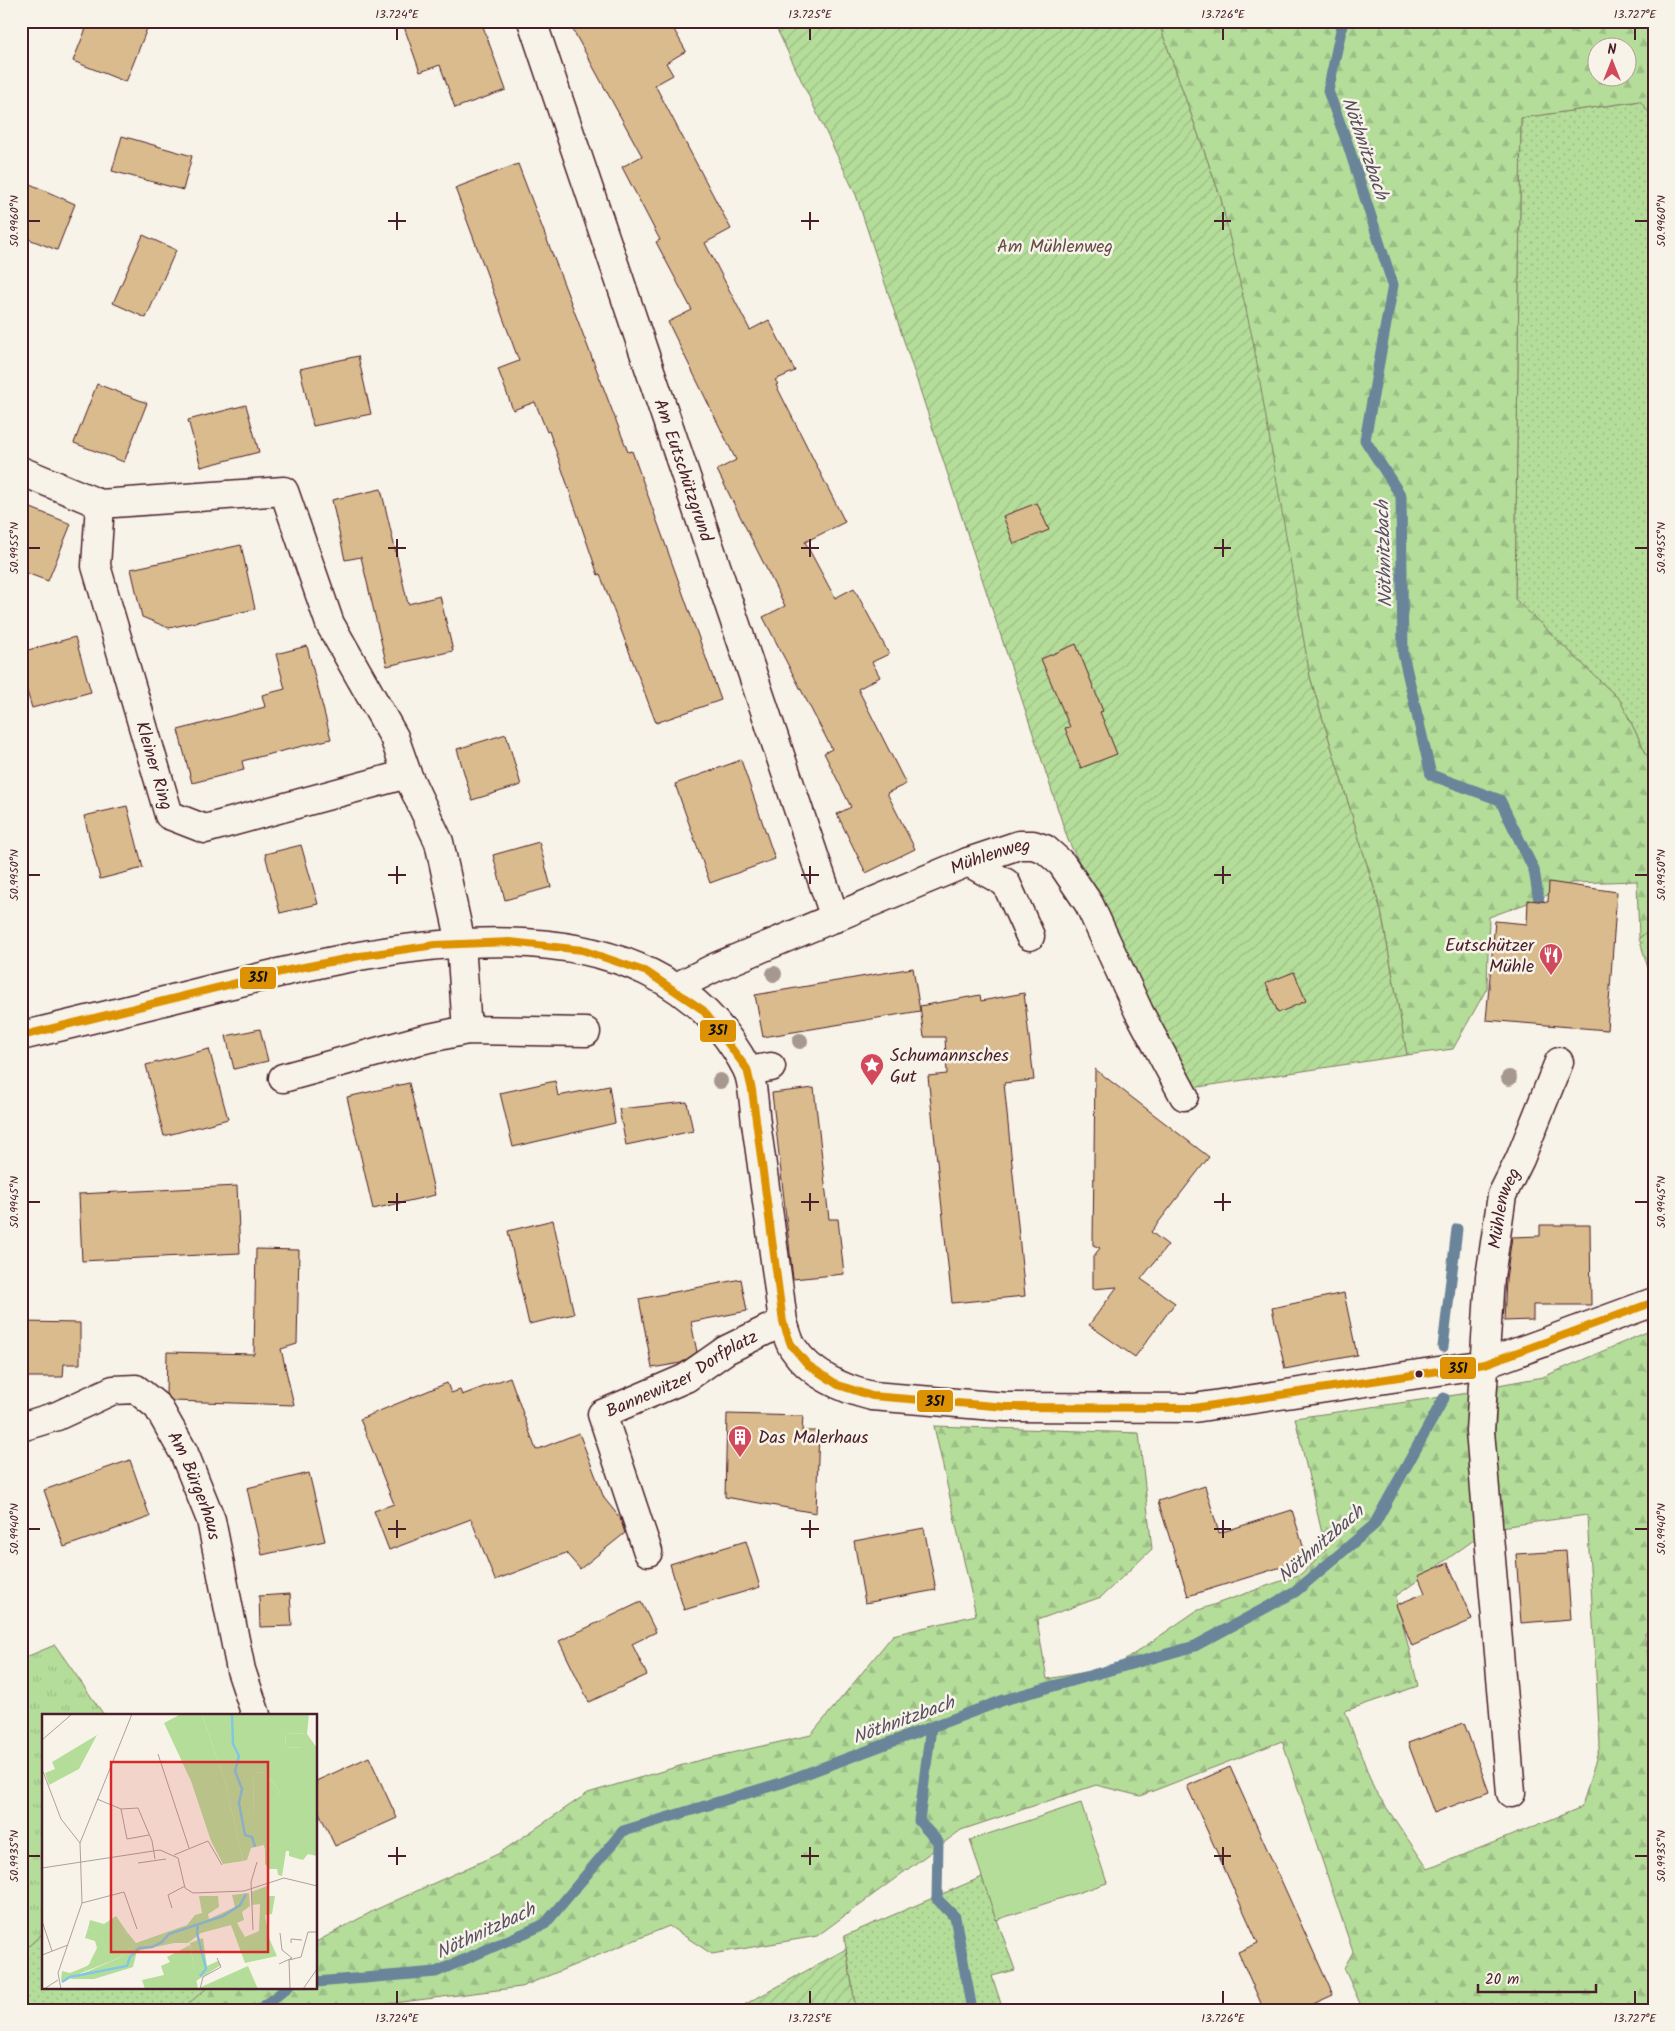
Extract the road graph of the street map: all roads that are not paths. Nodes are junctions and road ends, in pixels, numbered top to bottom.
1 (532, 21) edge
2 (21, 471) edge
3 (100, 504) junction
4 (407, 774) junction
5 (968, 862) junction
6 (836, 918) junction
7 (1030, 936) dead end
8 (461, 943) junction
9 (676, 987) junction
10 (467, 1030) junction
11 (586, 1032) dead end
12 (21, 1036) edge
13 (1559, 1062) dead end
14 (283, 1078) dead end
15 (1184, 1096) dead end
16 (1654, 1302) edge
17 (784, 1322) junction
18 (1485, 1364) junction
19 (21, 1427) edge
20 (648, 1552) dead end
21 (256, 1714) edge
22 (1511, 1793) dead end

1 - 6 street, Am Eutschützgrund
2 - 3 street
3 - 4 street
3 - 4 street, Kleiner Ring
4 - 8 street
5 - 6 street, Mühlenweg
5 - 7 street
5 - 15 street, Mühlenweg
6 - 9 street, Mühlenweg
8 - 9 street
8 - 10 street
8 - 12 street
9 - 17 street
10 - 11 street
10 - 14 street
13 - 18 street, Mühlenweg
16 - 18 street
17 - 18 street
17 - 20 street, Bannewitzer Dorfplatz
18 - 22 street, Mühlenweg
19 - 21 street, Am Bürgerhaus

